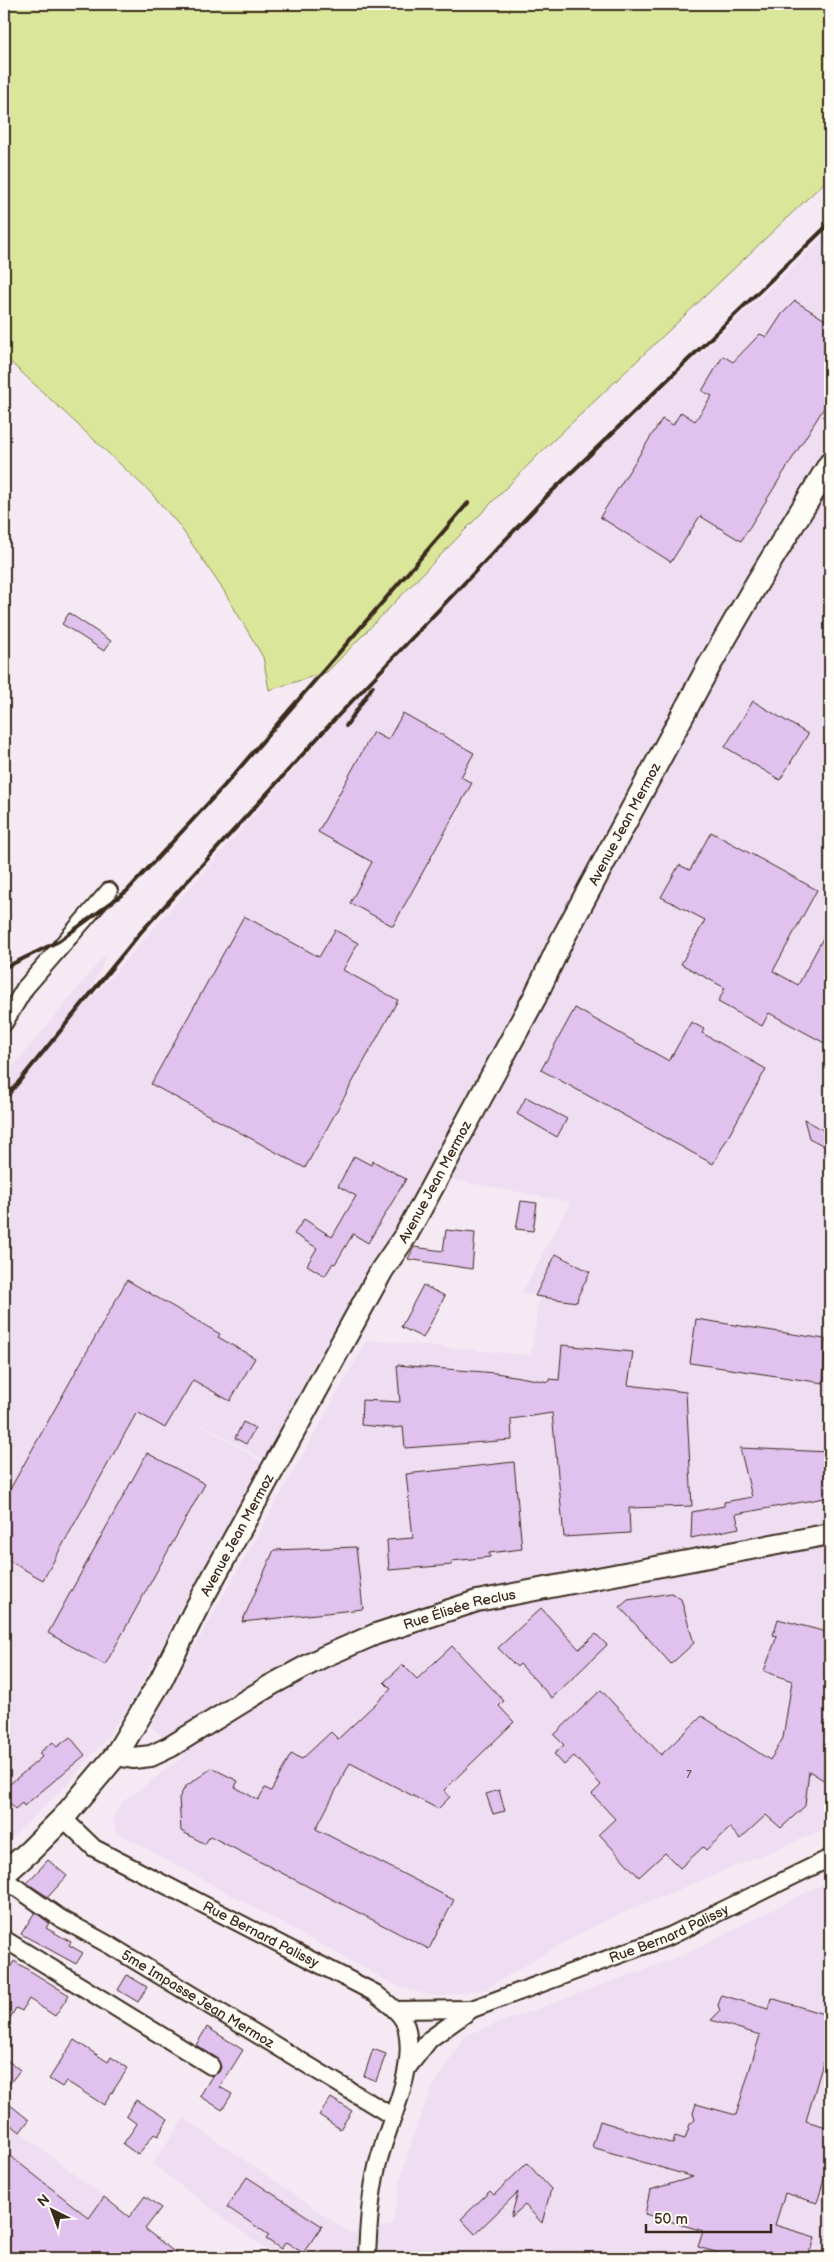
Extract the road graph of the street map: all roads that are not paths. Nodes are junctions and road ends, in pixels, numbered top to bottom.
1 (830, 464) edge
2 (109, 892) dead end
3 (4, 1023) edge
4 (830, 1534) edge
5 (116, 1755) junction
6 (63, 1818) junction
7 (830, 1858) edge
8 (4, 1874) edge
9 (4, 1879) edge
10 (4, 1939) edge
11 (472, 2008) junction
12 (395, 2010) junction
13 (211, 2066) dead end
14 (406, 2069) junction
15 (392, 2116) junction
16 (366, 2258) edge

1 - 5 main road, Avenue Jean Mermoz
2 - 3 street
4 - 5 street, Rue Élisée Reclus
5 - 6 main road, Avenue Jean Mermoz
6 - 8 main road, Avenue Jean Mermoz
6 - 12 street, Rue Bernard Palissy
7 - 11 street, Rue Bernard Palissy
9 - 15 street, 5me Impasse Jean Mermoz
10 - 13 street
11 - 12 street, Rue Bernard Palissy
11 - 14 street, Rue Bernard Palissy
12 - 14 street
14 - 15 street
15 - 16 street

